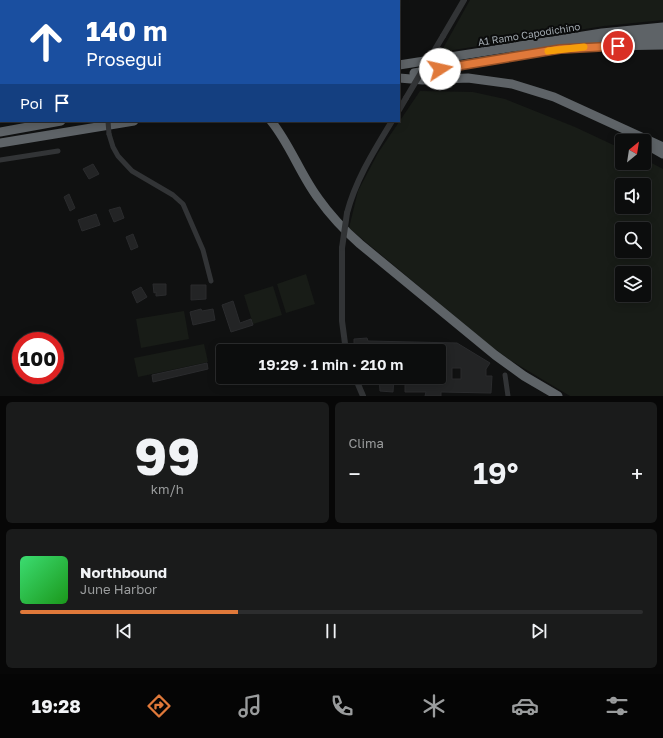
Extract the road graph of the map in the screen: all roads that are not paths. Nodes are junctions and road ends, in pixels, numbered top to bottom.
1 (464, 0) edge
2 (663, 27) edge
3 (663, 36) edge
4 (663, 45) edge
5 (560, 49) junction
6 (400, 65) edge
7 (400, 77) edge
8 (400, 77) edge
9 (400, 108) edge
10 (55, 122) edge
11 (108, 122) edge
12 (128, 122) edge
13 (272, 122) edge
14 (391, 122) edge
15 (618, 127) junction
16 (0, 132) edge
17 (630, 134) edge
18 (0, 142) edge
19 (651, 147) edge
20 (663, 147) edge
21 (58, 150) dead end
22 (663, 154) edge
23 (0, 160) edge
24 (211, 281) dead end
25 (345, 344) edge
26 (505, 375) dead end
27 (358, 384) edge
28 (363, 396) edge
29 (508, 396) edge
30 (558, 396) edge

1 - 9 street, bridge
2 - 6 highway, A1 Ramo Capodichino
3 - 5 highway, A1 Ramo Capodichino
4 - 5 highway
5 - 7 highway, A1 Ramo Capodichino
8 - 15 highway
10 - 16 highway
11 - 24 street, bridge
12 - 18 highway
13 - 30 highway
14 - 25 street, bridge
15 - 17 highway
15 - 20 highway
19 - 22 highway
21 - 23 street
26 - 29 street
27 - 28 street

